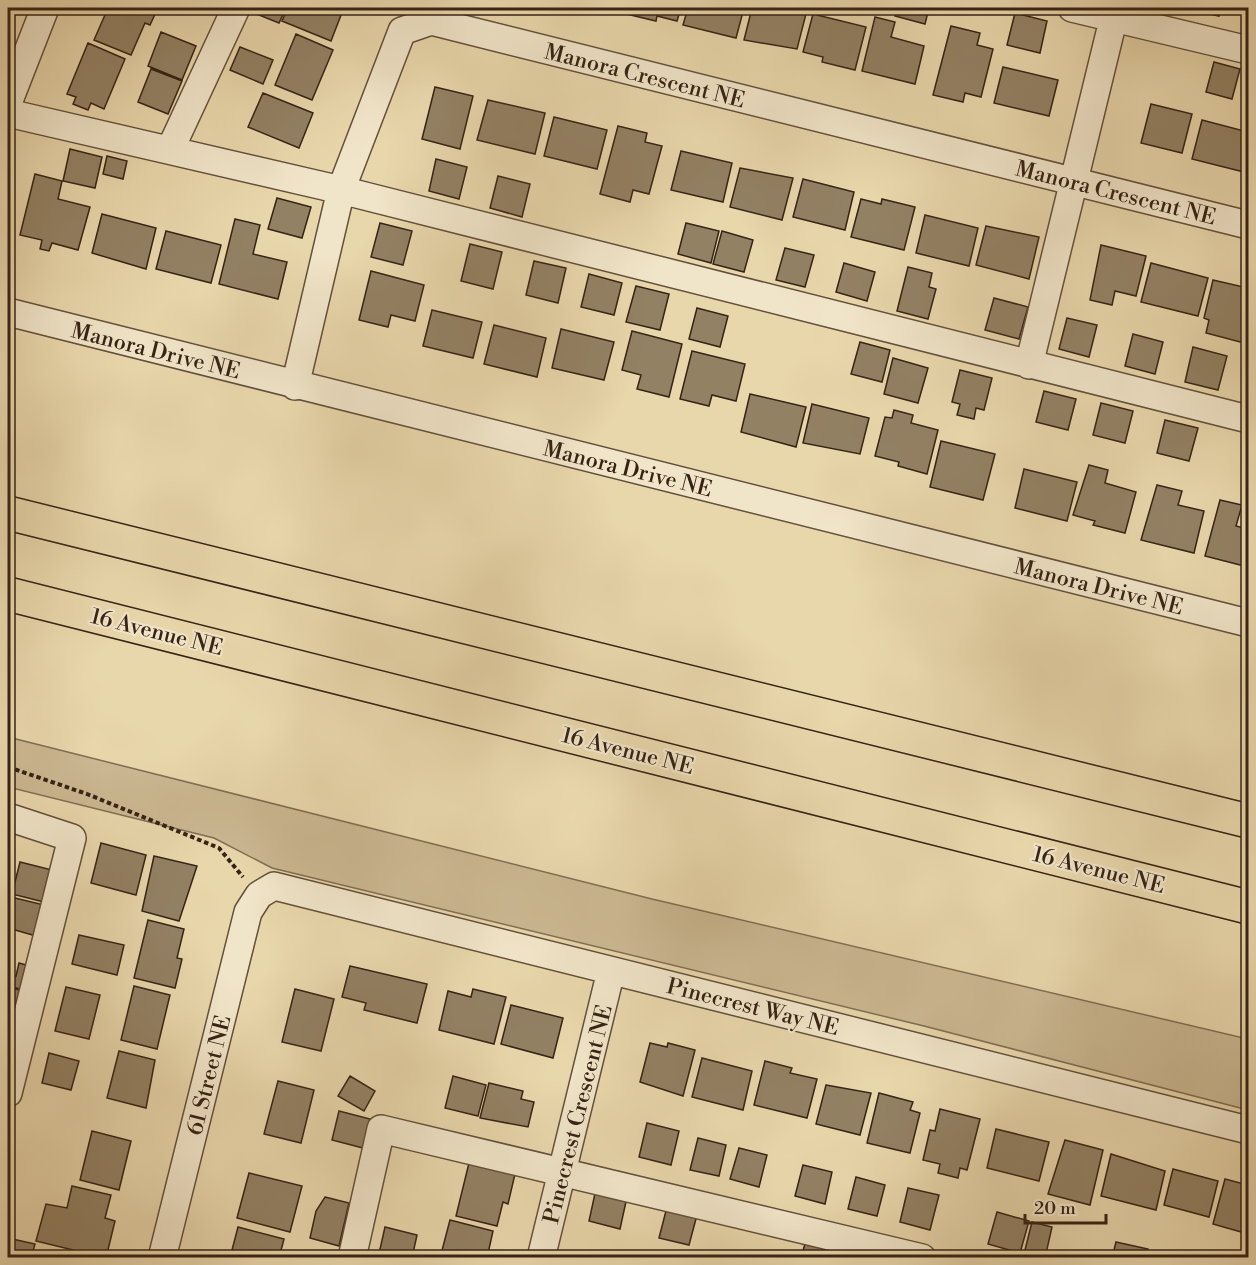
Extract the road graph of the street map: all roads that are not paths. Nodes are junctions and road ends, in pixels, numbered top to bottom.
1 (45, 8) edge
2 (236, 8) edge
3 (1072, 8) edge
4 (1115, 13) edge
5 (1248, 50) edge
6 (8, 103) edge
7 (8, 112) edge
8 (170, 150) junction
9 (1073, 181) junction
10 (341, 190) junction
11 (1248, 225) edge
12 (8, 312) edge
13 (1029, 365) junction
14 (295, 386) junction
15 (1248, 420) edge
16 (8, 513) edge
17 (8, 594) edge
18 (1248, 623) edge
19 (8, 817) edge
20 (1248, 821) edge
21 (260, 895) joint
22 (1248, 907) edge
23 (611, 971) junction
24 (8, 1093) edge
25 (1248, 1130) edge
26 (564, 1171) junction
27 (162, 1257) edge
28 (352, 1257) edge
29 (541, 1257) edge
30 (922, 1257) edge

1 - 6 street
2 - 8 street
3 - 4 street
4 - 5 street
4 - 9 street
7 - 8 street
8 - 10 street
9 - 10 street, Manora Crescent NE
9 - 11 street, Manora Crescent NE
9 - 13 street
10 - 13 street
10 - 14 street, Manora Crescent NE
12 - 14 street, Manora Drive NE
13 - 15 street
14 - 18 street, Manora Drive NE
16 - 20 highway
17 - 22 highway, 16 Avenue NE
19 - 24 street
21 - 23 street, Pinecrest Way NE
21 - 27 street, 61 Street NE
23 - 25 street, Pinecrest Way NE
23 - 26 street, Pinecrest Crescent NE
26 - 28 street
26 - 29 street, Pinecrest Crescent NE
26 - 30 street

